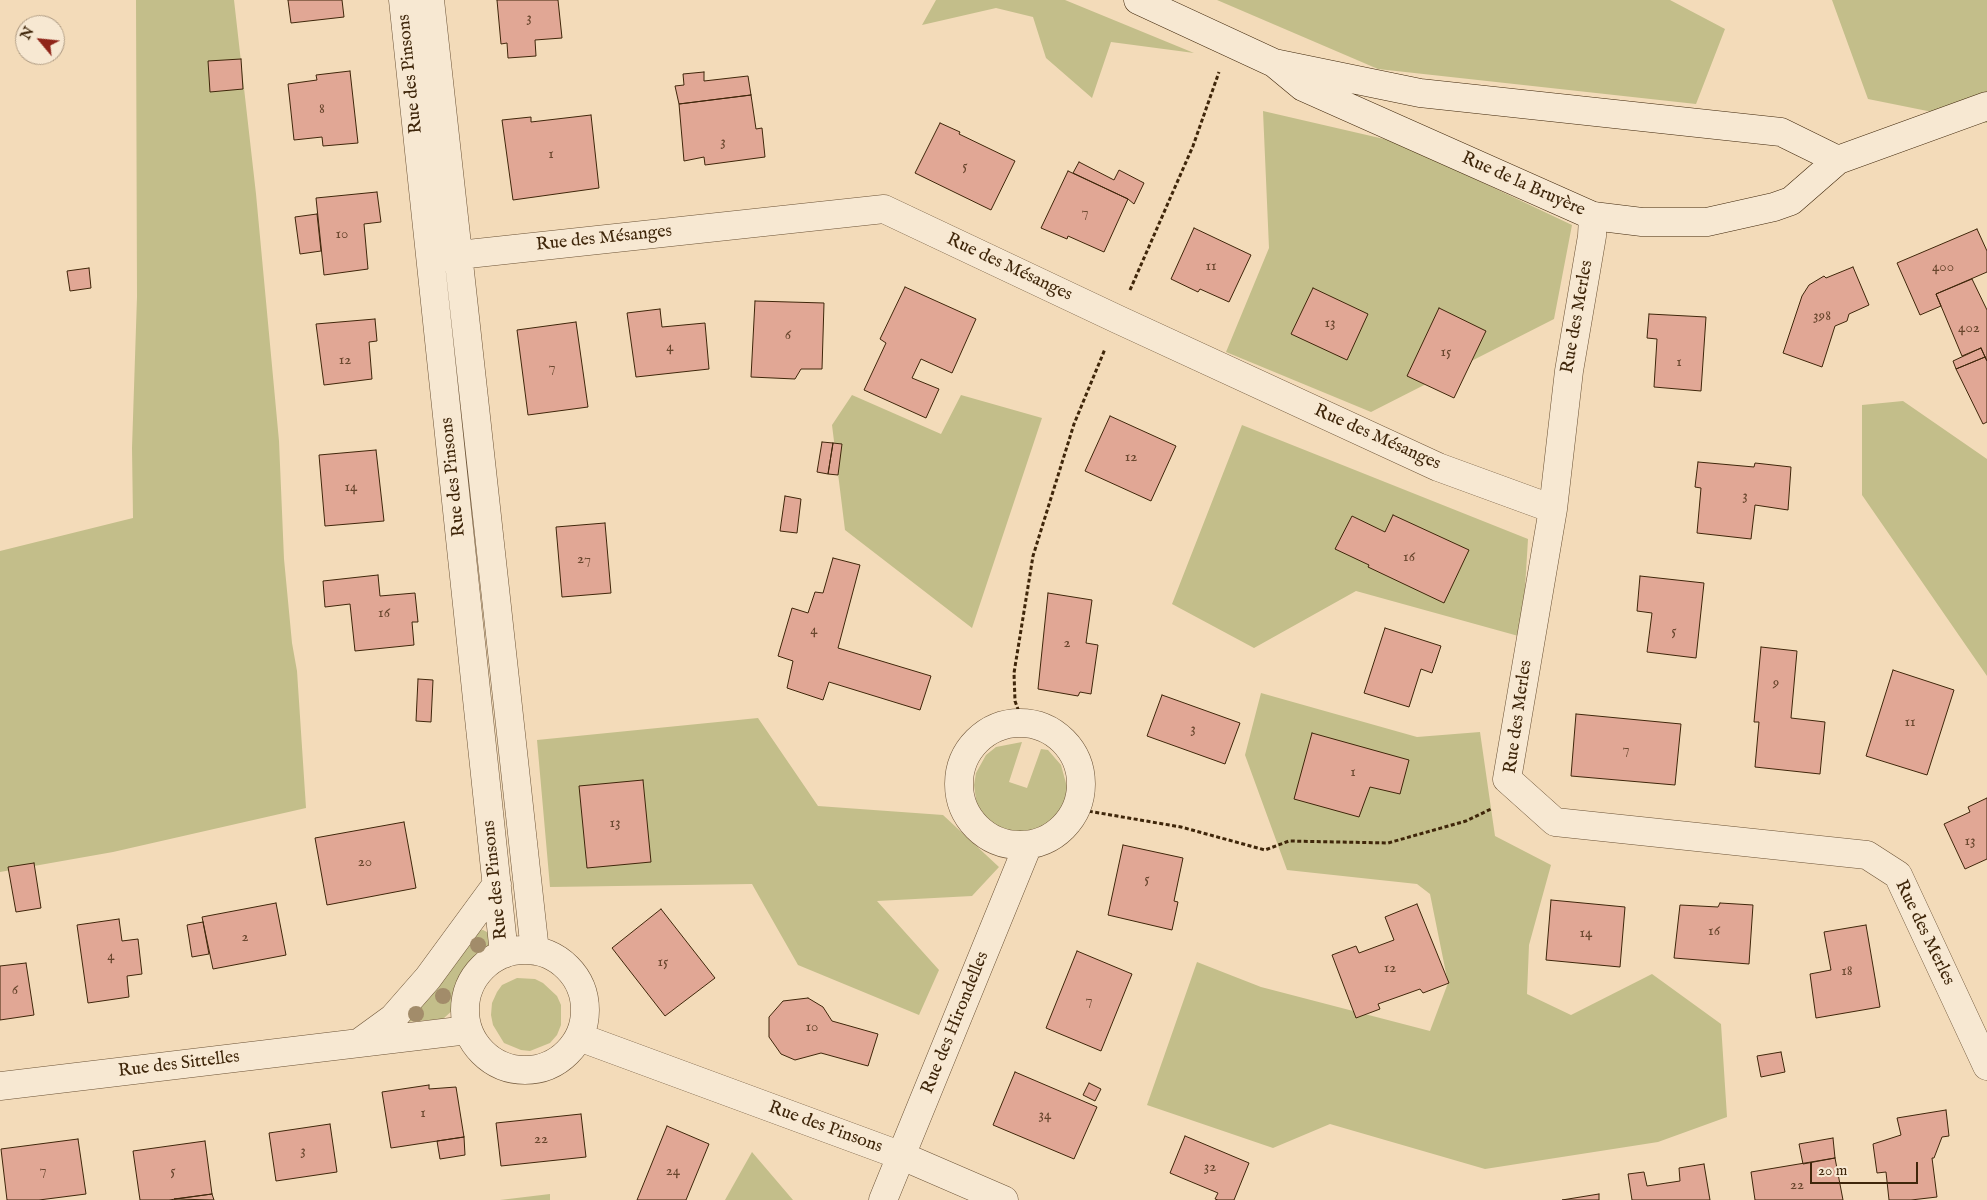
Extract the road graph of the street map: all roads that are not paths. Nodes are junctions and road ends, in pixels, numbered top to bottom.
1 (403, 0) edge
2 (430, 0) edge
3 (1138, 0) edge
4 (1274, 63) junction
5 (1987, 106) edge
6 (1781, 132) junction
7 (1838, 160) junction
8 (1791, 200) junction
9 (1593, 216) junction
10 (458, 255) junction
11 (431, 258) junction
12 (1553, 509) junction
13 (1028, 845) junction
14 (496, 884) junction
15 (535, 951) junction
16 (504, 954) junction
17 (468, 1030) junction
18 (579, 1037) junction
19 (358, 1043) junction
20 (1987, 1066) edge
21 (0, 1086) edge
22 (902, 1156) junction
23 (883, 1200) edge
24 (1004, 1200) edge

1 - 11 street, Rue des Pinsons
2 - 10 street, Rue des Pinsons
3 - 4 street, Rue de la Bruyère
4 - 6 street, Rue de la Bruyère
4 - 9 street, Rue de la Bruyère
5 - 7 street, Rue de la Bruyère
6 - 7 street, Rue de la Bruyère
6 - 8 street
7 - 8 street, Rue de la Bruyère
8 - 9 street, Rue de la Bruyère
9 - 12 street, Rue des Merles
10 - 11 street, Rue des Mésanges
10 - 12 street, Rue des Mésanges
10 - 15 street, Rue des Pinsons
11 - 14 street, Rue des Pinsons
12 - 20 street, Rue des Merles
13 - 13 street
13 - 22 street, Rue des Hirondelles
14 - 16 street, Rue des Pinsons
14 - 19 street, Rue des Sittelles
15 - 16 street
15 - 18 street
16 - 17 street
17 - 18 street
17 - 19 street, Rue des Sittelles
18 - 22 street, Rue des Pinsons
19 - 21 street, Rue des Sittelles
22 - 23 street, Rue des Hirondelles
22 - 24 street

